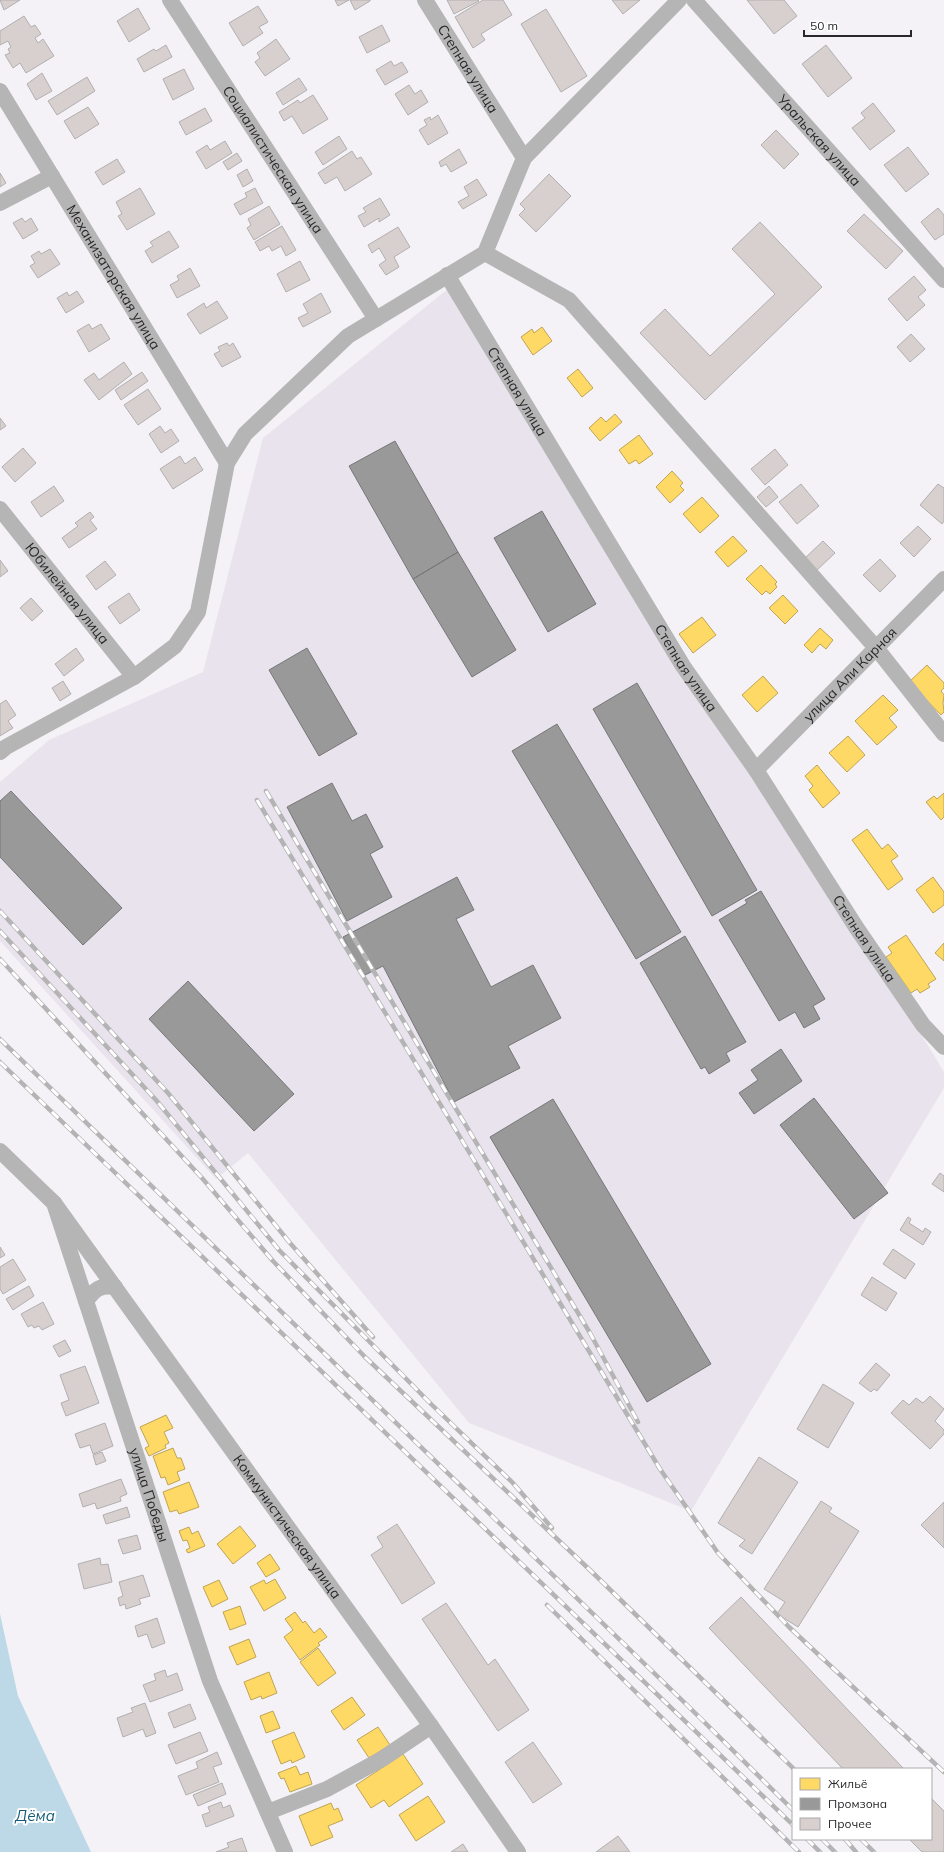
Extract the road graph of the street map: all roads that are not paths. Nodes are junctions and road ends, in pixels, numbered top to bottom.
1 (170, 0) edge
2 (425, 0) edge
3 (679, 0) edge
4 (694, 0) edge
5 (0, 91) edge
6 (524, 158) junction
7 (52, 176) junction
8 (0, 203) edge
9 (485, 252) junction
10 (447, 275) junction
11 (944, 280) edge
12 (376, 319) junction
13 (227, 463) junction
14 (0, 509) edge
15 (944, 580) edge
16 (877, 649) junction
17 (134, 677) junction
18 (944, 734) edge
19 (0, 752) edge
20 (756, 770) junction
21 (944, 1047) edge
22 (0, 1151) edge
23 (54, 1202) junction
24 (115, 1287) junction
25 (86, 1301) junction
26 (431, 1726) junction
27 (268, 1812) junction
28 (285, 1852) edge
29 (518, 1852) edge

1 - 12 street, Социалистическая улица
2 - 6 street, Степная улица
3 - 6 street
4 - 11 street, Уральская улица
5 - 7 street, Механизаторская улица
6 - 9 street
7 - 8 street
7 - 13 street, Механизаторская улица
9 - 10 street
9 - 16 street
10 - 12 street
10 - 20 street, Степная улица
12 - 13 street
13 - 17 street
14 - 17 street, Юбилейная улица
15 - 16 street, улица Али Карная
16 - 18 street
16 - 20 street, улица Али Карная
17 - 19 street
20 - 21 street, Степная улица
22 - 23 street, улица Победы
23 - 24 street, Коммунистическая улица
23 - 25 street, улица Победы
24 - 25 street
24 - 26 street, Коммунистическая улица
25 - 27 street, улица Победы
26 - 27 street
26 - 29 street, Коммунистическая улица
27 - 28 street, улица Победы

